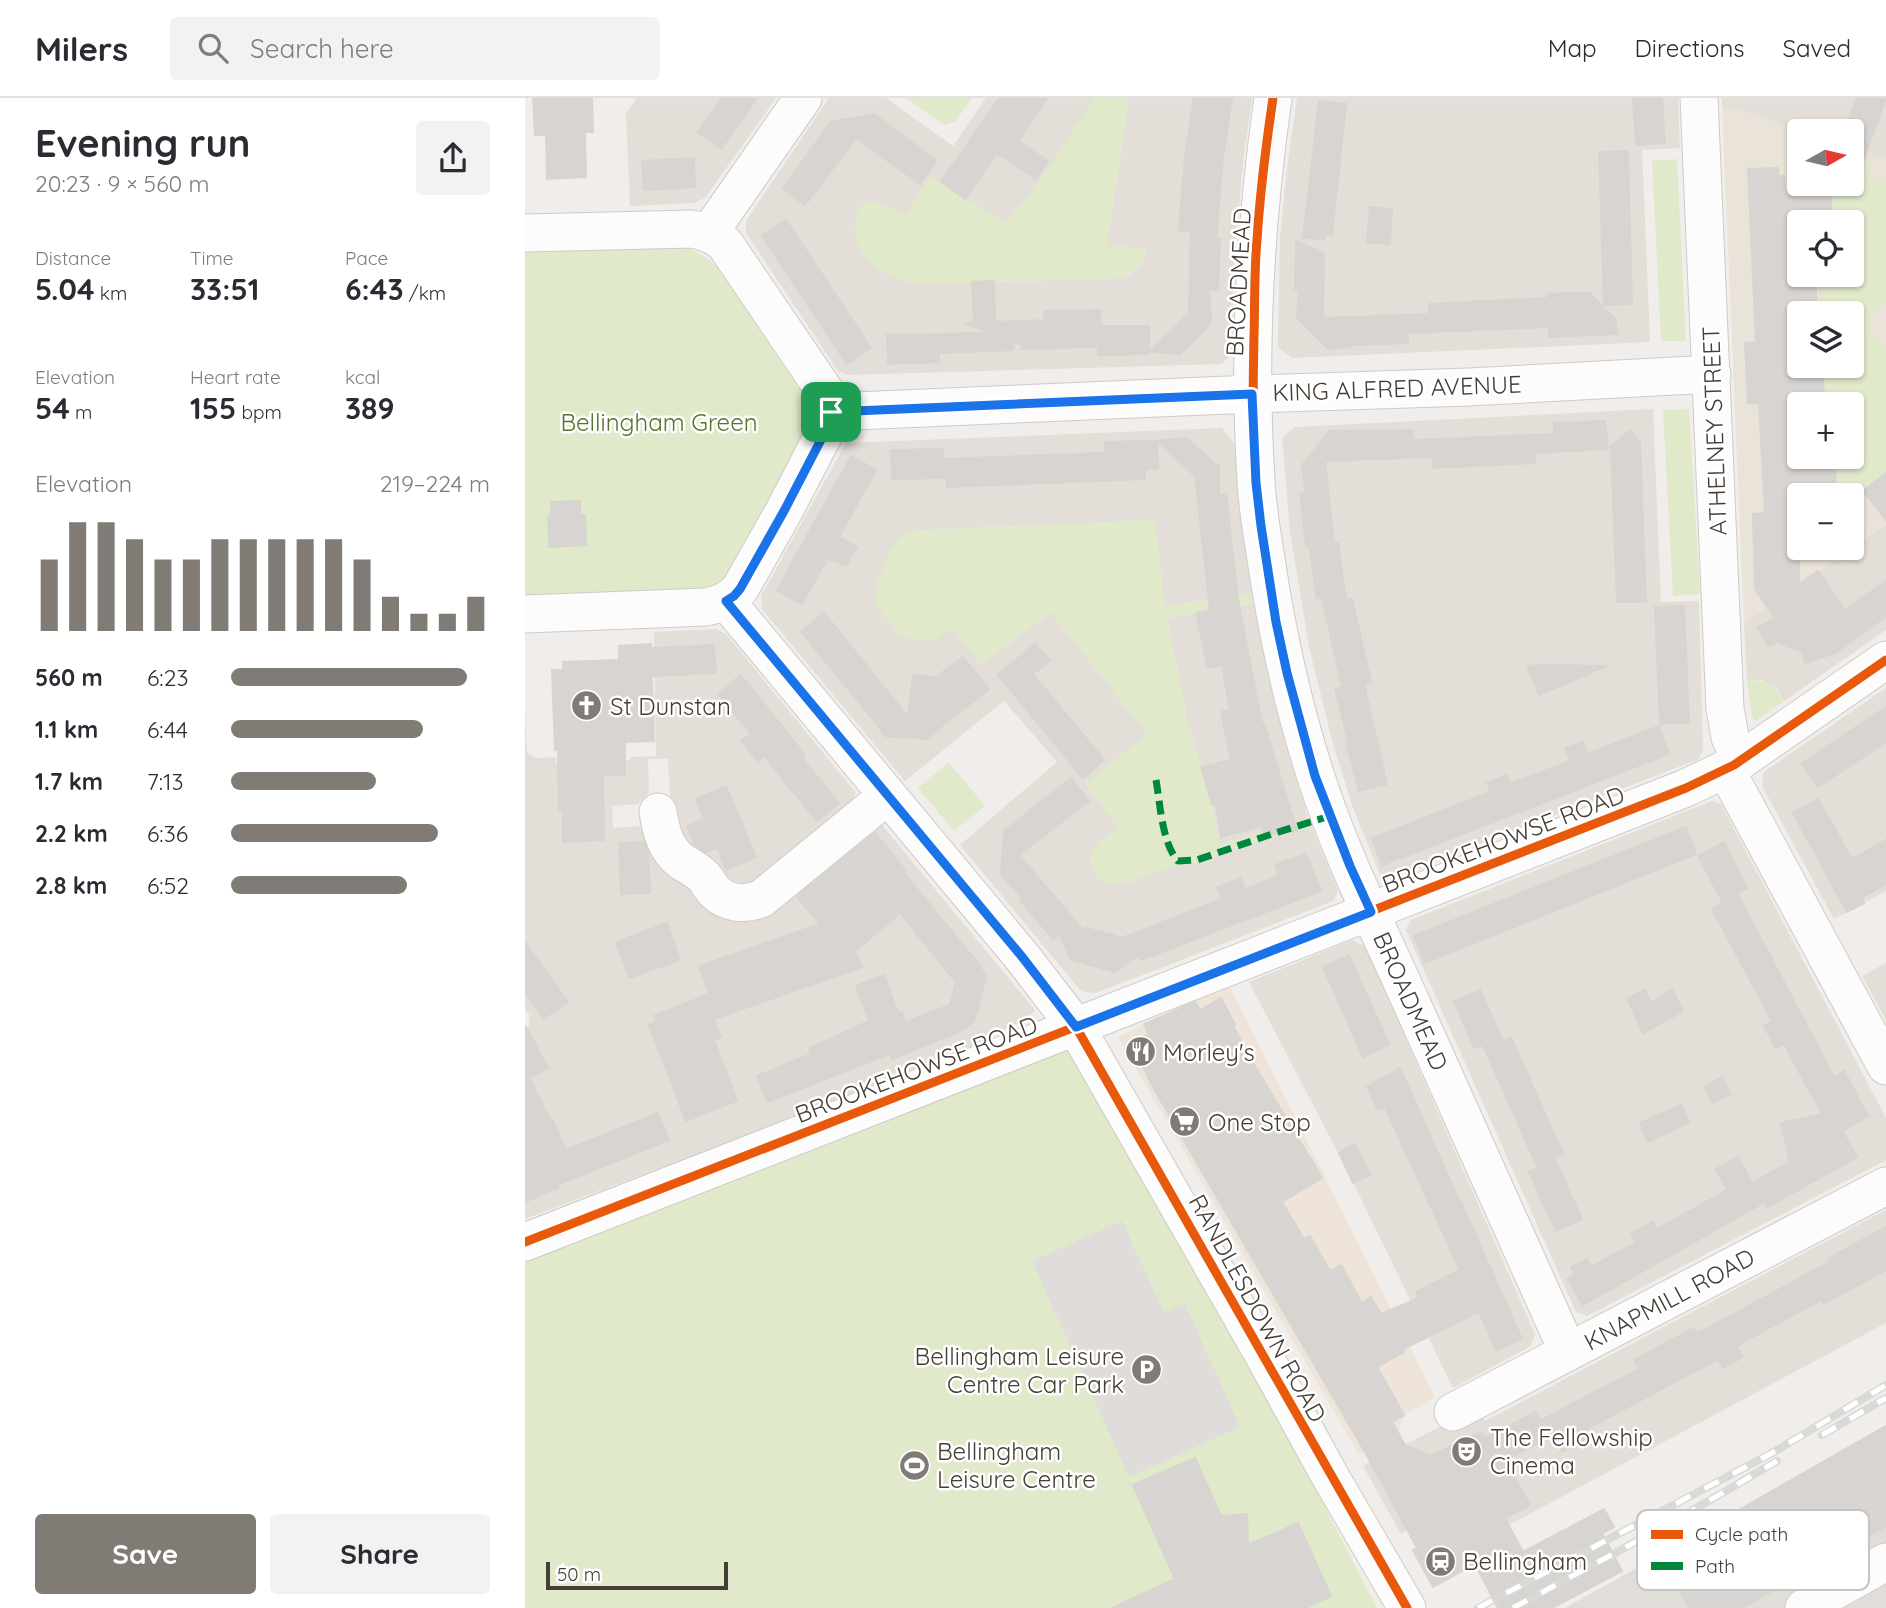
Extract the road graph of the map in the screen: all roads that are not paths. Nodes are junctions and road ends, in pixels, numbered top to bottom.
1 (803, 98) edge
2 (1273, 98) edge
3 (1699, 98) edge
4 (525, 233) edge
5 (709, 233) junction
6 (1712, 374) junction
7 (1252, 394) junction
8 (831, 412) junction
9 (726, 601) junction
10 (525, 614) edge
11 (1886, 660) edge
12 (1733, 765) junction
13 (887, 796) junction
14 (658, 811) dead end
15 (1371, 912) junction
16 (1076, 1027) junction
17 (1886, 1066) edge
18 (1886, 1186) edge
19 (525, 1242) edge
20 (1568, 1352) junction
21 (1453, 1412) dead end
22 (1886, 1562) edge
23 (1869, 1572) edge
24 (1836, 1590) edge
25 (1407, 1608) edge
26 (1804, 1608) edge

1 - 5 street
2 - 7 street, BROADMEAD
3 - 6 street, ATHELNEY STREET
4 - 5 street
5 - 8 street
6 - 7 street, KING ALFRED AVENUE
6 - 12 street, ATHELNEY STREET
7 - 8 street, KING ALFRED AVENUE
7 - 15 street, BROADMEAD
8 - 9 street
9 - 10 street
9 - 13 street, RANDLESDOWN ROAD
11 - 12 street, BROOKEHOWSE ROAD
12 - 15 street, BROOKEHOWSE ROAD
12 - 17 street, ATHELNEY STREET
13 - 14 street
13 - 16 street, RANDLESDOWN ROAD
15 - 16 street, BROOKEHOWSE ROAD
15 - 20 street, BROADMEAD
16 - 19 street, BROOKEHOWSE ROAD
16 - 25 street, RANDLESDOWN ROAD
18 - 20 street, KNAPMILL ROAD
20 - 21 street, KNAPMILL ROAD
22 - 23 street
24 - 26 street

